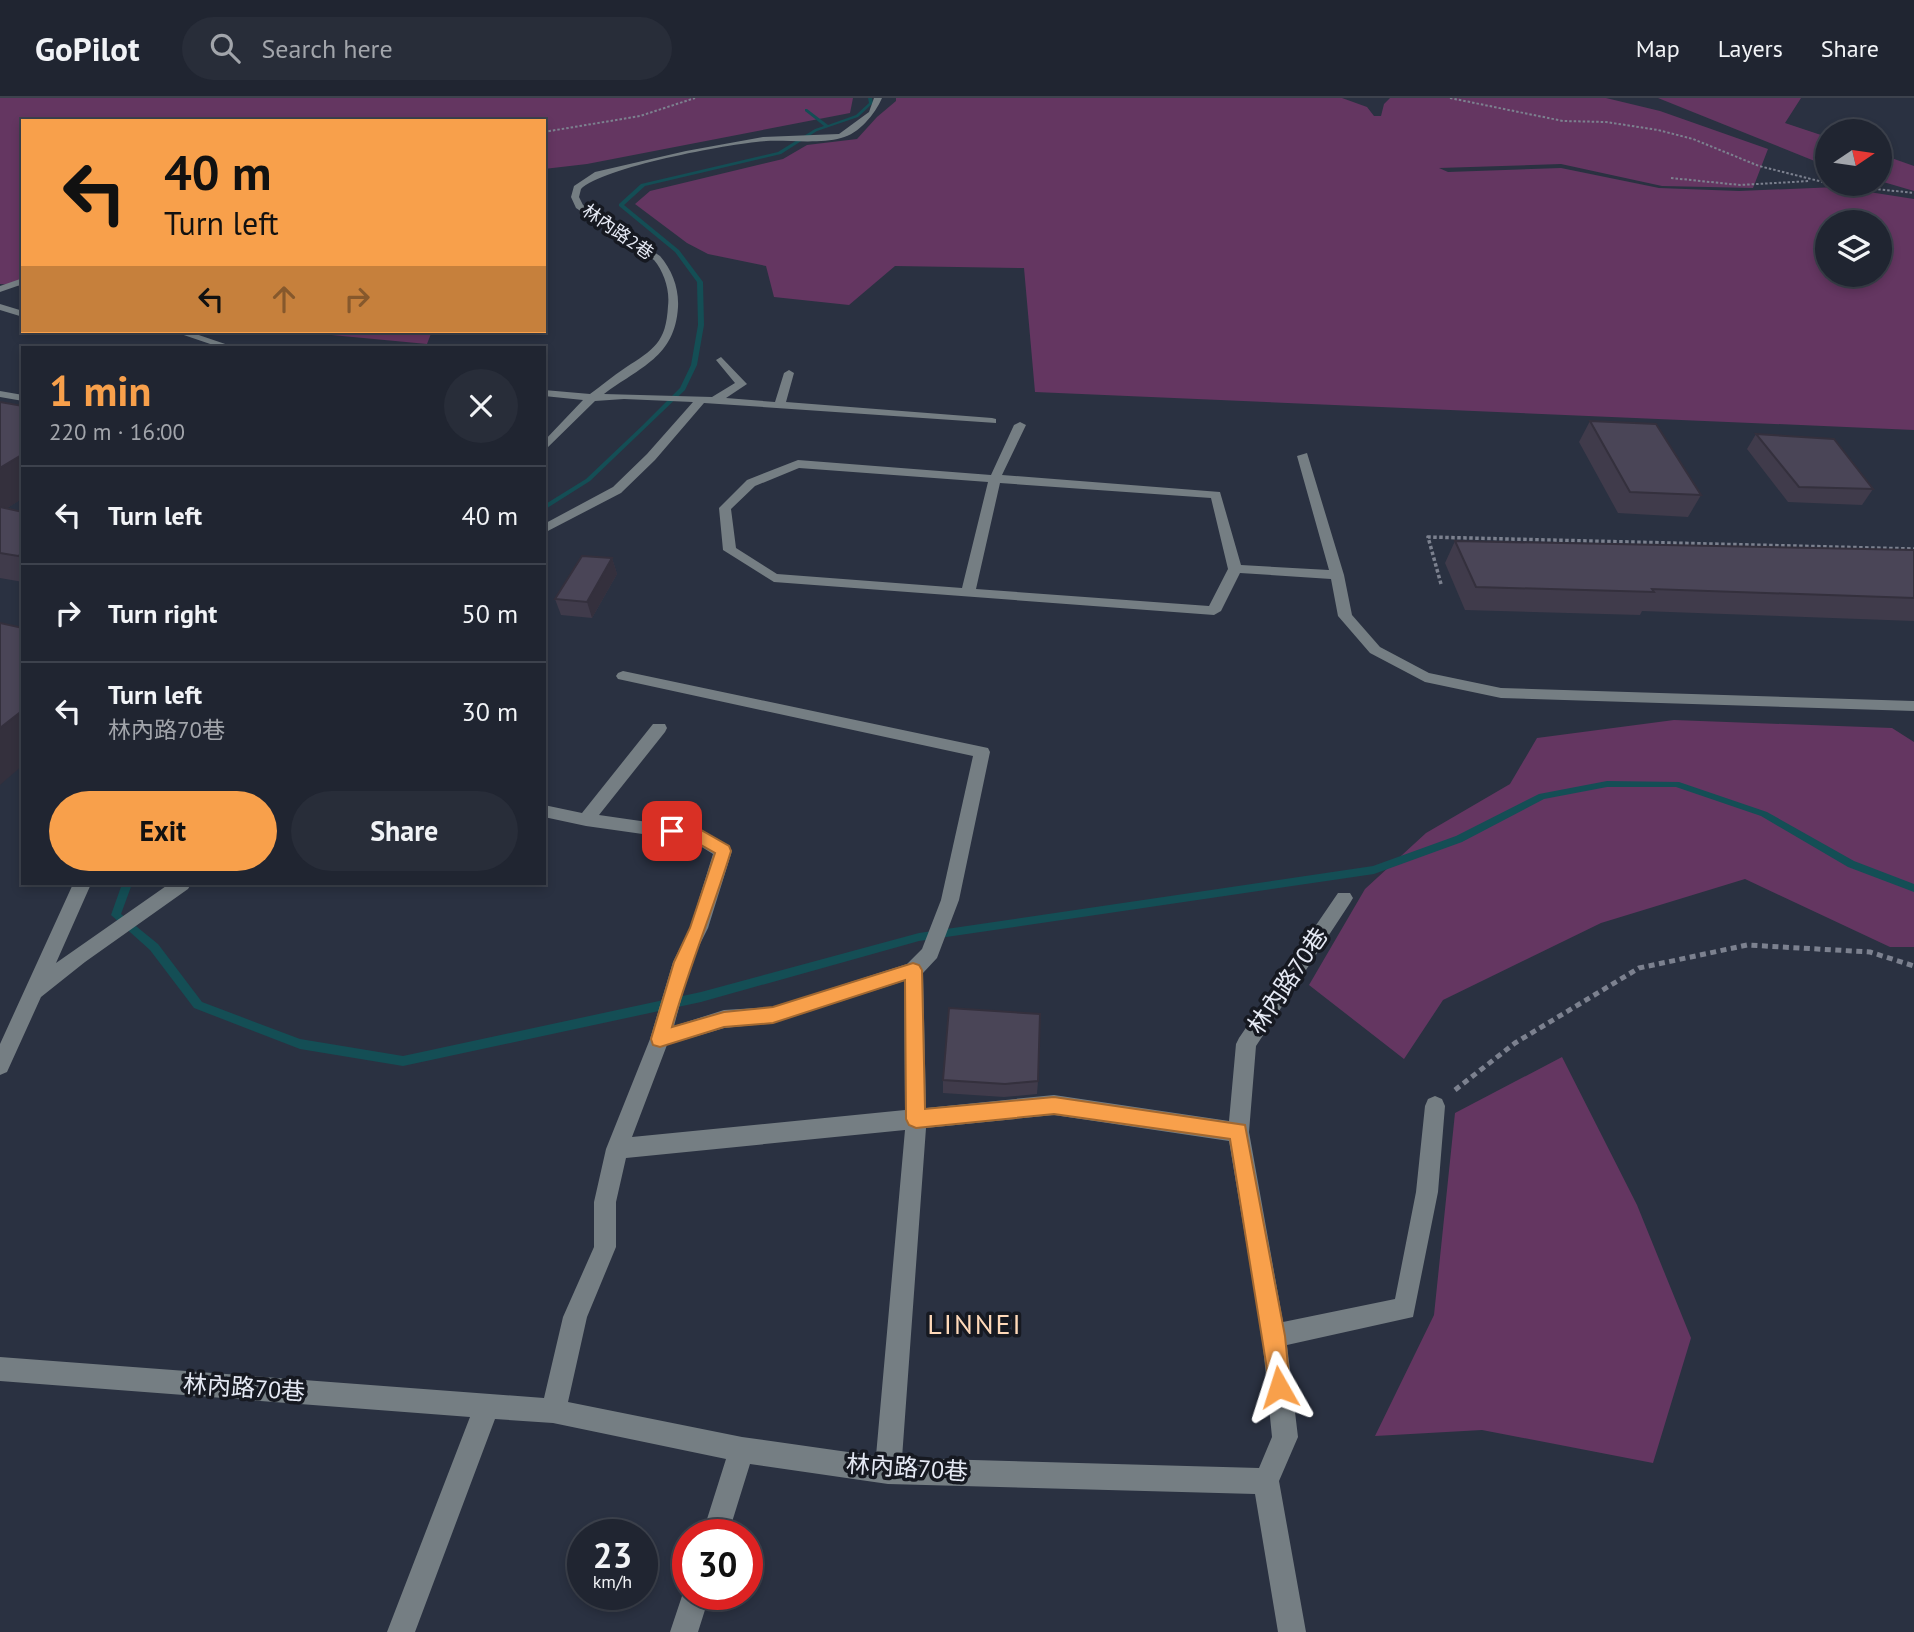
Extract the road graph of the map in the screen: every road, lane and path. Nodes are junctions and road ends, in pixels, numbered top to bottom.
1 (695, 98) edge
2 (878, 98) edge
3 (1450, 98) edge
4 (546, 132) edge
5 (1671, 178) dead end
6 (1814, 181) joint
7 (1892, 191) edge
8 (1914, 193) edge
9 (21, 282) edge
10 (0, 289) edge
11 (0, 307) edge
12 (21, 313) edge
13 (183, 333) edge
14 (226, 346) edge
15 (721, 360) dead end
16 (789, 373) dead end
17 (546, 393) edge
18 (0, 394) edge
19 (21, 398) edge
20 (592, 398) junction
21 (702, 400) junction
22 (779, 406) junction
23 (992, 421) dead end
24 (1020, 425) dead end
25 (546, 446) edge
26 (1303, 456) dead end
27 (995, 478) junction
28 (546, 528) edge
29 (1914, 549) edge
30 (1235, 569) junction
31 (1337, 575) junction
32 (1441, 584) dead end
33 (968, 592) junction
34 (624, 676) dead end
35 (1914, 706) edge
36 (659, 728) dead end
37 (546, 811) edge
38 (586, 820) junction
39 (82, 885) edge
40 (181, 885) edge
41 (1345, 898) dead end
42 (1914, 966) edge
43 (913, 970) junction
44 (32, 994) junction
45 (662, 1029) junction
46 (0, 1066) edge
47 (1435, 1105) joint
48 (916, 1119) junction
49 (1238, 1132) junction
50 (617, 1149) junction
51 (1274, 1336) junction
52 (0, 1369) edge
53 (487, 1406) junction
54 (553, 1410) junction
55 (742, 1450) junction
56 (888, 1471) junction
57 (1266, 1481) junction
58 (720, 1519) edge
59 (691, 1610) edge
60 (401, 1632) edge
61 (684, 1632) edge
62 (1292, 1632) edge

1 - 4 path
2 - 20 street, 林內路2巷
3 - 6 path
5 - 6 path
7 - 8 path
9 - 10 street
11 - 12 street
13 - 14 street
15 - 21 street
16 - 22 street
17 - 20 street
18 - 19 street
20 - 21 street
20 - 25 street, 林內路2巷
21 - 22 street
21 - 28 street
22 - 23 street
24 - 27 street
26 - 31 street
27 - 30 street
27 - 33 street
27 - 33 street
29 - 32 path
30 - 31 street
30 - 33 street
31 - 35 street
34 - 43 street
36 - 38 street
37 - 38 street
38 - 45 street
39 - 44 street
40 - 44 street
41 - 49 street, 林內路70巷
42 - 47 path
43 - 45 street
43 - 48 street
44 - 46 street
45 - 50 street
47 - 51 street
48 - 49 street
48 - 50 street
48 - 56 street
49 - 51 street, 林內路70巷
50 - 54 street
51 - 57 street, 林內路70巷
52 - 53 street, 林內路70巷
53 - 54 street, 林內路70巷
53 - 60 street
54 - 55 street, 林內路70巷
55 - 56 street, 林內路70巷
55 - 58 street
56 - 57 street, 林內路70巷
57 - 62 street
59 - 61 street

